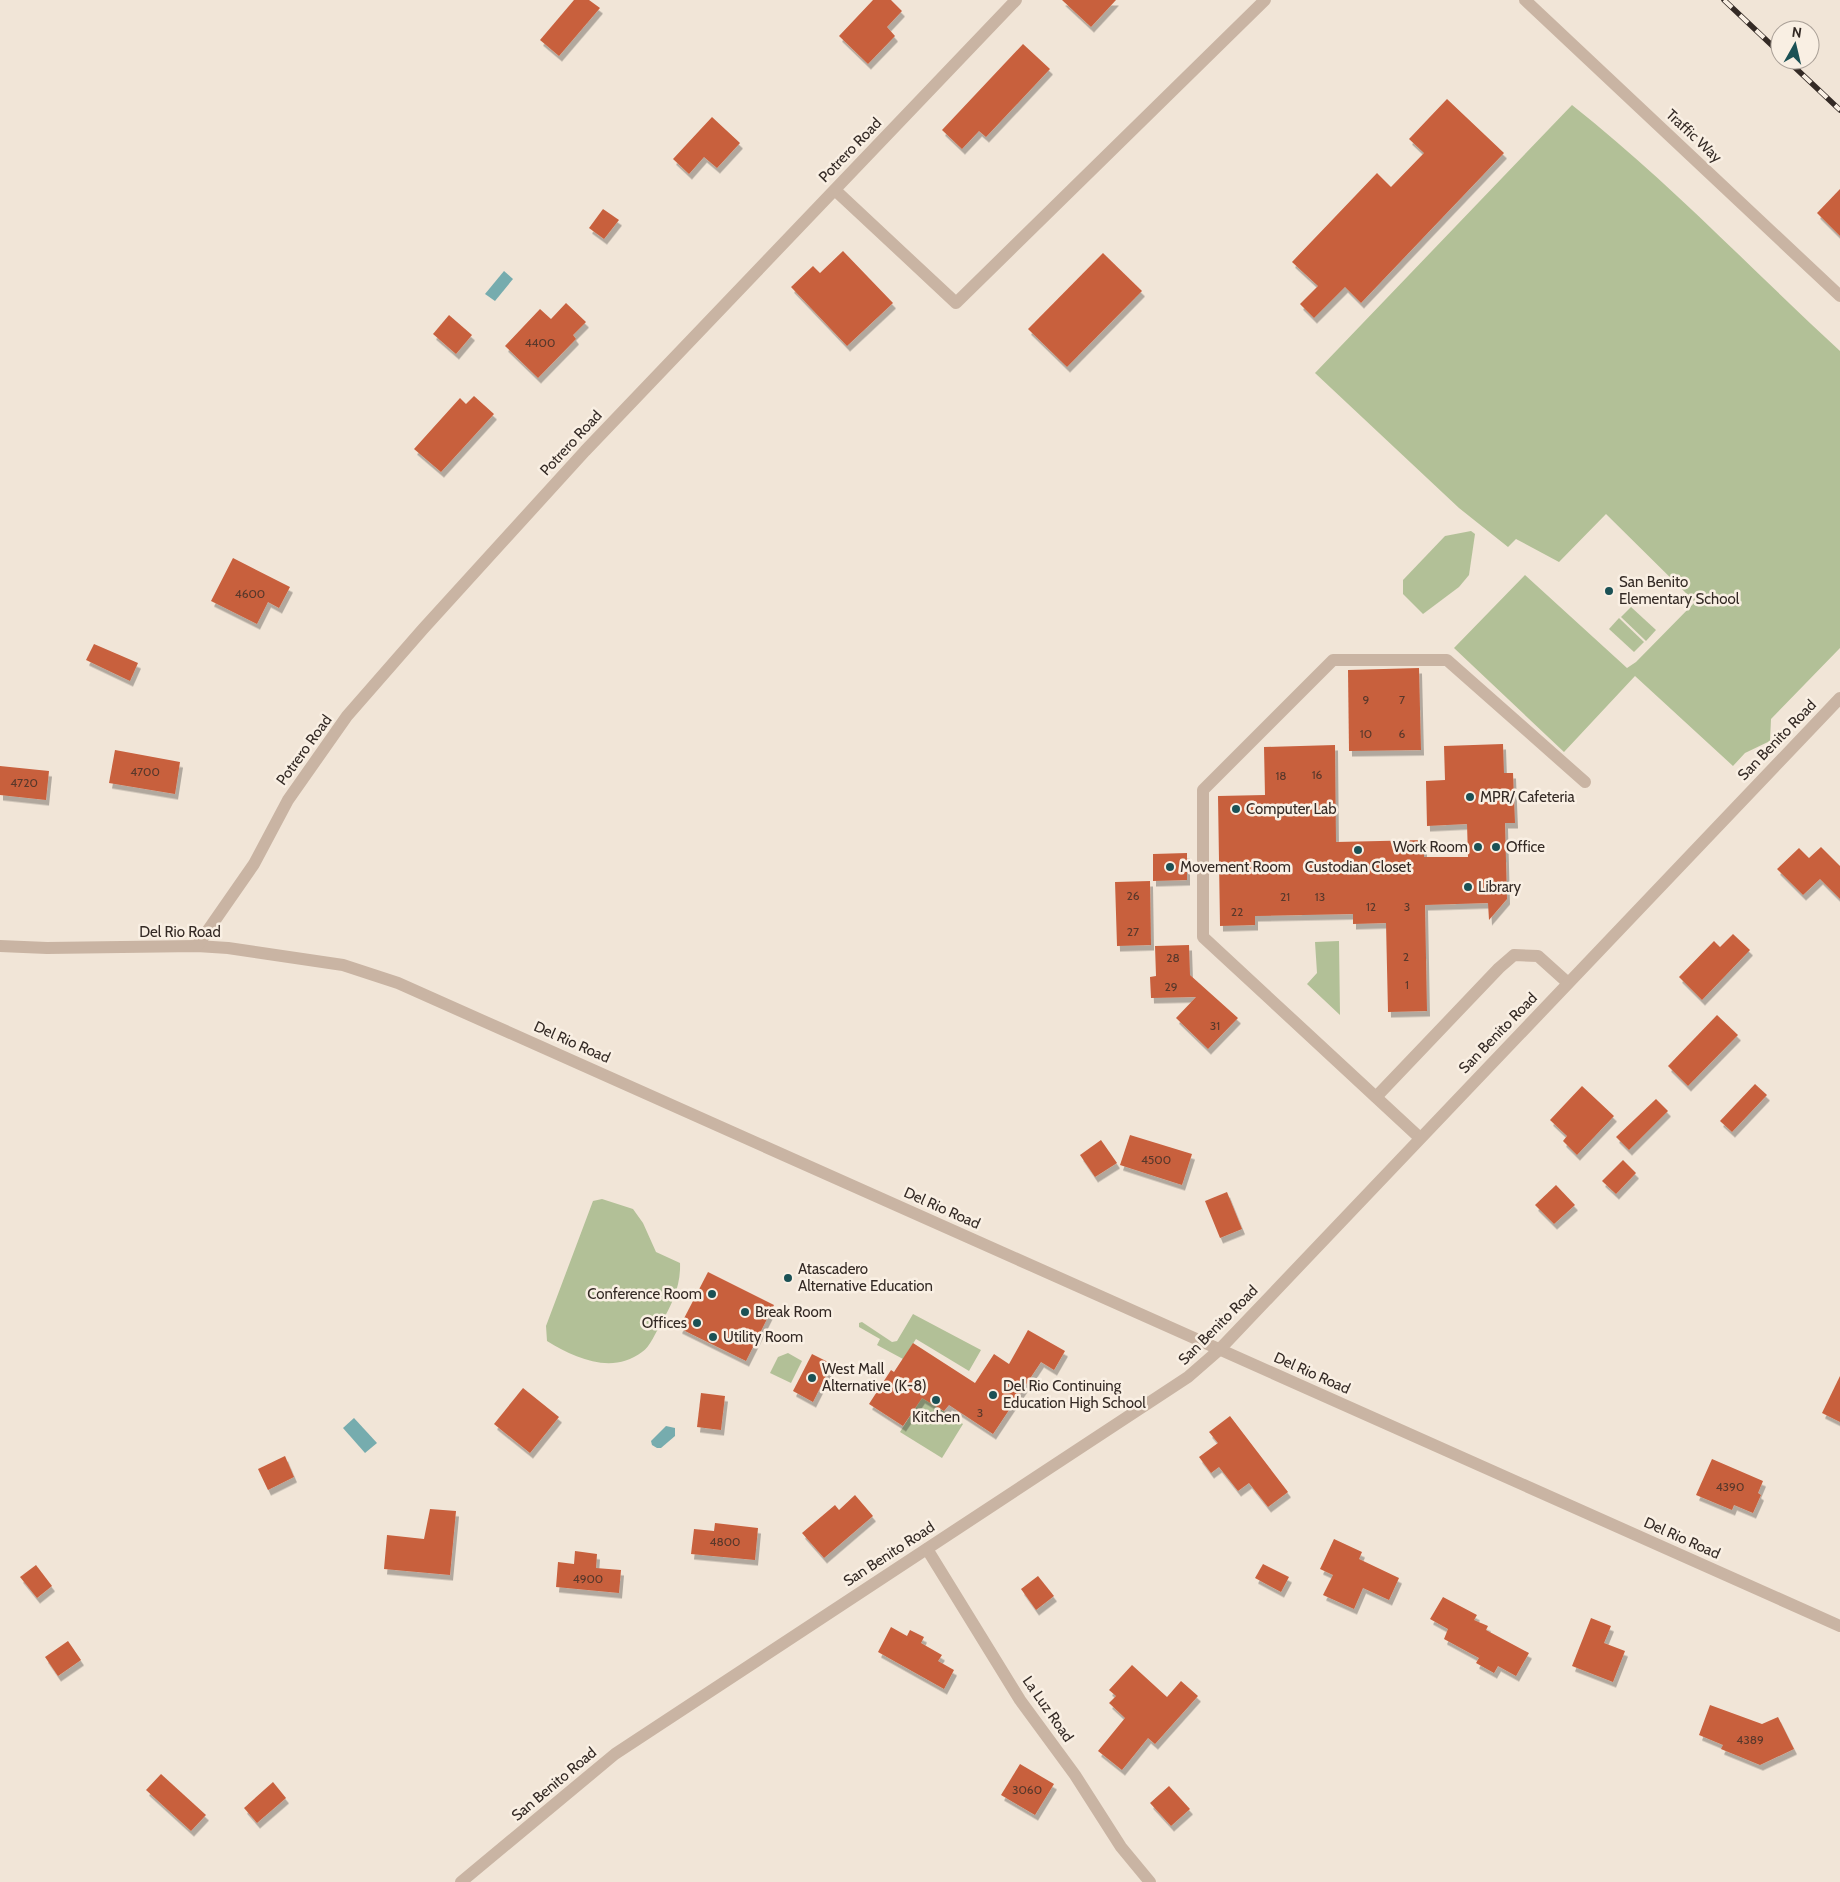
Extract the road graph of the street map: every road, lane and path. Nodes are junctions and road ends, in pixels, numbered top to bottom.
1 (1016, 0) edge
2 (1265, 0) edge
3 (1525, 0) edge
4 (835, 190) junction
5 (1840, 296) edge
6 (1840, 698) edge
7 (1585, 782) dead end
8 (0, 946) edge
9 (197, 946) junction
10 (1568, 982) junction
11 (1376, 1097) junction
12 (1420, 1138) junction
13 (1219, 1350) junction
14 (927, 1549) junction
15 (1840, 1626) edge
16 (461, 1882) edge
17 (1150, 1882) edge

1 - 4 street, Potrero Road
2 - 4 street
3 - 5 street, Traffic Way
4 - 9 street, Potrero Road
6 - 10 street, San Benito Road
7 - 11 street
8 - 9 street, Del Rio Road
9 - 13 street, Del Rio Road
10 - 11 street
10 - 12 street, San Benito Road
11 - 12 street
12 - 13 street, San Benito Road
13 - 14 street, San Benito Road
13 - 15 street, Del Rio Road
14 - 16 street, San Benito Road
14 - 17 street, La Luz Road

